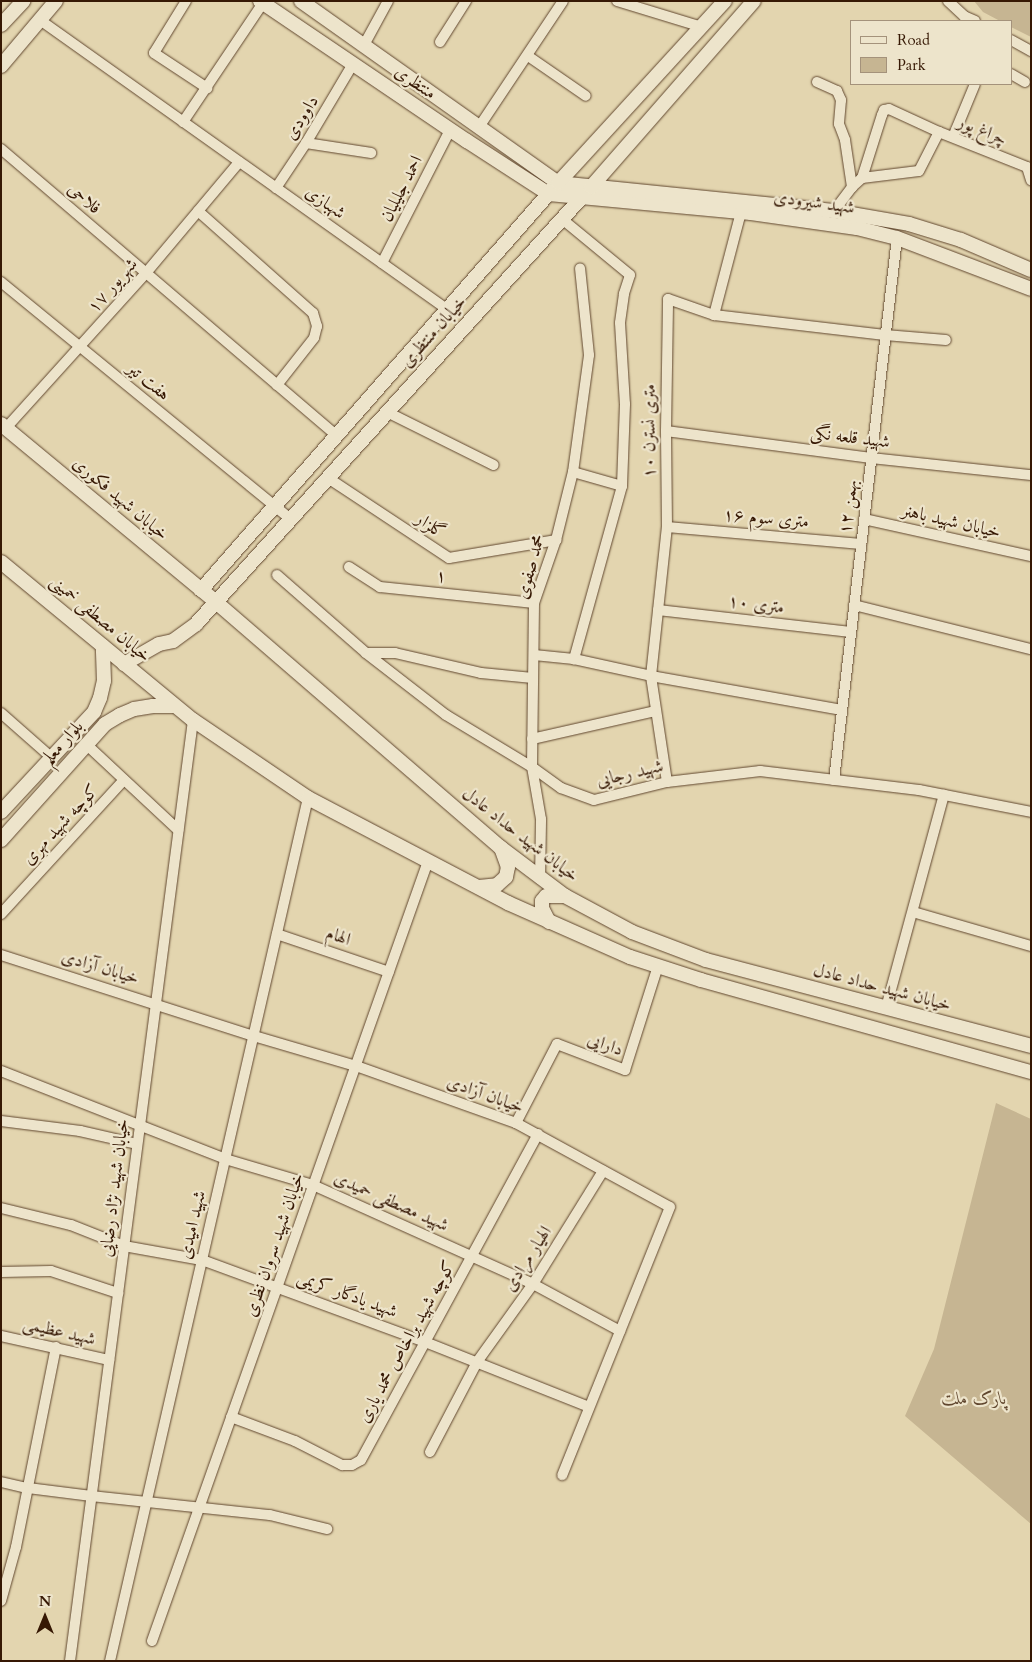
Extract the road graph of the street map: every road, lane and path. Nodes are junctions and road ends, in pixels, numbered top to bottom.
1 (22, 1) edge
2 (56, 1) edge
3 (186, 1) edge
4 (301, 1) edge
5 (388, 1) edge
6 (466, 1) edge
7 (563, 1) edge
8 (617, 1) edge
9 (725, 1) edge
10 (754, 1) edge
11 (948, 1) edge
12 (261, 2) edge
13 (632, 3) edge
14 (40, 20) junction
15 (972, 20) edge
16 (1, 25) edge
17 (702, 27) junction
18 (1012, 41) edge
19 (440, 42) dead end
20 (364, 45) junction
21 (1031, 51) edge
22 (528, 56) junction
23 (353, 64) junction
24 (1, 66) edge
25 (1012, 75) edge
26 (817, 82) dead end
27 (1025, 82) dead end
28 (976, 85) edge
29 (207, 88) junction
30 (586, 96) dead end
31 (183, 122) junction
32 (478, 127) junction
33 (450, 130) junction
34 (939, 132) junction
35 (953, 137) junction
36 (306, 143) junction
37 (1, 149) edge
38 (371, 153) dead end
39 (239, 162) junction
40 (862, 178) junction
41 (1031, 180) edge
42 (852, 186) junction
43 (276, 188) junction
44 (554, 189) junction
45 (587, 192) junction
46 (198, 211) junction
47 (834, 211) junction
48 (741, 212) junction
49 (562, 219) junction
50 (897, 238) junction
51 (382, 263) junction
52 (580, 268) dead end
53 (1031, 270) edge
54 (146, 273) junction
55 (1, 282) edge
56 (1031, 289) edge
57 (448, 310) junction
58 (714, 315) junction
59 (886, 335) junction
60 (946, 340) dead end
61 (81, 347) junction
62 (277, 385) junction
63 (387, 412) junction
64 (3, 429) edge
65 (666, 431) junction
66 (337, 436) junction
67 (871, 458) junction
68 (494, 465) dead end
69 (574, 472) junction
70 (1031, 475) edge
71 (328, 478) junction
72 (622, 486) junction
73 (275, 507) junction
74 (291, 519) junction
75 (864, 519) junction
76 (668, 527) junction
77 (556, 540) junction
78 (861, 544) junction
79 (1031, 556) edge
80 (1, 562) edge
81 (349, 567) dead end
82 (277, 575) dead end
83 (201, 590) junction
84 (216, 602) junction
85 (534, 603) junction
86 (854, 605) junction
87 (658, 610) junction
88 (851, 632) junction
89 (103, 646) junction
90 (1031, 649) edge
91 (366, 654) junction
92 (534, 656) junction
93 (574, 659) junction
94 (124, 664) junction
95 (651, 676) junction
96 (533, 678) junction
97 (174, 706) junction
98 (842, 710) junction
99 (655, 711) junction
100 (1, 713) edge
101 (193, 720) junction
102 (532, 739) junction
103 (87, 745) junction
104 (52, 758) junction
105 (532, 766) junction
106 (124, 780) junction
107 (834, 780) junction
108 (668, 782) junction
109 (944, 795) junction
110 (308, 798) junction
111 (1, 812) edge
112 (1031, 812) edge
113 (178, 830) junction
114 (1, 840) edge
115 (500, 848) junction
116 (428, 861) junction
117 (540, 879) junction
118 (478, 887) junction
119 (566, 896) junction
120 (913, 912) junction
121 (1, 914) edge
122 (549, 922) junction
123 (277, 934) junction
124 (1031, 946) edge
125 (1, 954) edge
126 (658, 966) junction
127 (389, 972) junction
128 (156, 1005) junction
129 (886, 1008) junction
130 (254, 1036) junction
131 (1031, 1046) edge
132 (356, 1066) junction
133 (1, 1071) edge
134 (1031, 1072) edge
135 (1, 1121) edge
136 (516, 1123) junction
137 (140, 1124) junction
138 (538, 1134) junction
139 (137, 1144) junction
140 (225, 1159) junction
141 (603, 1171) junction
142 (313, 1185) junction
143 (1, 1208) edge
144 (124, 1246) junction
145 (472, 1256) junction
146 (202, 1260) junction
147 (1, 1272) edge
148 (533, 1284) junction
149 (277, 1287) junction
150 (118, 1293) junction
151 (620, 1331) junction
152 (1, 1336) edge
153 (425, 1342) junction
154 (56, 1347) junction
155 (109, 1360) junction
156 (477, 1362) junction
157 (589, 1407) junction
158 (231, 1417) junction
159 (430, 1452) dead end
160 (562, 1475) dead end
161 (1, 1482) edge
162 (28, 1488) junction
163 (91, 1496) junction
164 (147, 1501) junction
165 (200, 1506) junction
166 (327, 1528) dead end
167 (1, 1601) edge
168 (152, 1641) dead end
169 (70, 1661) edge
170 (110, 1661) edge

1 - 16 main road
2 - 14 main road
3 - 29 street
4 - 20 main road, منتظری
5 - 20 street
6 - 19 street
7 - 22 street
8 - 13 street
9 - 17 main road, خیابان منتظری
10 - 45 main road, خیابان منتظری
11 - 15 street
12 - 23 main road, منتظری
12 - 29 street
13 - 17 street
14 - 24 main road
14 - 31 street, شهبازی
17 - 44 main road, خیابان منتظری
18 - 21 street
20 - 32 main road, منتظری
22 - 30 street
22 - 32 street
23 - 33 main road, منتظری
23 - 36 street, داوودی
25 - 27 street
26 - 42 street
28 - 35 street
29 - 31 street
31 - 39 street, شهبازی
32 - 44 main road, منتظری
33 - 44 main road, منتظری
33 - 51 street, احمد جلیلیان
34 - 35 street, چراغ پور
34 - 40 street
34 - 40 street, چراغ پور
35 - 41 street, چراغ پور
36 - 38 street
36 - 43 street, داوودی
37 - 54 street, فلاحی
39 - 43 street, شهبازی
39 - 46 street, ۱۷ شهریور
40 - 42 street
42 - 47 street
43 - 51 street, شهبازی
44 - 45 main road
44 - 57 main road, خیابان منتظری
45 - 47 main road, شهید شیرودی
45 - 48 main road, شهید شیرودی
45 - 49 main road, خیابان منتظری
46 - 54 street, ۱۷ شهریور
46 - 62 street
47 - 53 main road, شهید شیرودی
48 - 50 main road, شهید شیرودی
48 - 58 street
49 - 63 main road, خیابان منتظری
49 - 72 street
50 - 56 main road, شهید شیرودی
50 - 59 street, ۱۲ بهمن
51 - 57 street, شهبازی
52 - 69 street, محمد صفوی
54 - 61 street, ۱۷ شهریور
54 - 62 street, فلاحی
55 - 61 street, هفت تیر
57 - 66 main road, خیابان منتظری
58 - 59 street, ۱۰ متری نسترن
58 - 65 street, ۱۰ متری نسترن
59 - 60 street, ۱۰ متری نسترن
59 - 67 street, ۱۲ بهمن
61 - 64 street, ۱۷ شهریور
61 - 73 street, هفت تیر
62 - 66 street, فلاحی
63 - 68 street
63 - 71 main road, خیابان منتظری
64 - 83 main road, خیابان شهید فکوری
65 - 67 street, شهید قلعه نگی
65 - 76 street, ۱۰ متری نسترن
66 - 73 main road, خیابان منتظری
67 - 70 street, شهید قلعه نگی
67 - 75 street, ۱۲ بهمن
69 - 72 street
69 - 77 street, محمد صفوی
71 - 74 main road, خیابان منتظری
71 - 77 street, گلزار
72 - 93 street
73 - 74 street, هفت تیر
73 - 83 main road, خیابان منتظری
74 - 84 main road, خیابان منتظری
75 - 78 street, ۱۲ بهمن
75 - 79 street, خیابان شهید باهنر
76 - 78 street, ۱۶ متری سوم
76 - 87 street, ۱۰ متری نسترن
77 - 85 street, محمد صفوی
78 - 86 street, ۱۲ بهمن
80 - 89 main road, خیابان مصطفی خمینی
81 - 85 street, ۱
82 - 91 street, شهید رجایی
83 - 84 main road, خیابان شهید فکوری
84 - 94 main road, خیابان منتظری
84 - 115 main road, خیابان شهید حداد عادل
85 - 92 street, محمد صفوی
86 - 88 street, ۱۲ بهمن
86 - 90 street
87 - 88 street, ۱۰ متری
87 - 95 street, ۱۰ متری نسترن
88 - 98 street, ۱۲ بهمن
89 - 94 main road, خیابان مصطفی خمینی
89 - 104 main road, بلوار معلم
91 - 96 street
91 - 105 street, شهید رجایی
92 - 93 street
92 - 96 street, محمد صفوی
93 - 95 street
94 - 97 main road, خیابان مصطفی خمینی
95 - 98 street
95 - 99 street, ۱۰ متری نسترن
96 - 102 street, محمد صفوی
97 - 101 main road
97 - 103 main road, بلوار معلم
98 - 107 street, ۱۲ بهمن
99 - 102 street
99 - 108 street, ۱۰ متری نسترن
100 - 104 street
101 - 110 main road
101 - 113 street, خیابان شهید نژاد رضایی
102 - 105 street, محمد صفوی
103 - 106 street
103 - 114 main road, بلوار معلم
104 - 111 main road, بلوار معلم
105 - 108 street, شهید رجایی
105 - 117 street, محمد صفوی
106 - 113 street
106 - 121 street, کوچه شهید مهری
107 - 108 street, شهید رجایی
107 - 109 street, شهید رجایی
109 - 112 street, شهید رجایی
109 - 120 street
110 - 116 main road
110 - 123 street, شهید امیدی
113 - 128 street, خیابان شهید نژاد رضایی
115 - 117 main road, خیابان شهید حداد عادل
115 - 118 main road
116 - 118 main road
116 - 127 street, خیابان شهید سروان نظری
117 - 119 main road, خیابان شهید حداد عادل
118 - 122 main road
119 - 122 main road
119 - 129 main road, خیابان شهید حداد عادل
120 - 124 street
120 - 129 street
122 - 126 main road
123 - 127 street, الهام
123 - 130 street, شهید امیدی
125 - 128 street, خیابان آزادی
126 - 134 main road
126 - 136 street, دارایی
127 - 132 street, خیابان شهید سروان نظری
128 - 130 street, خیابان آزادی
128 - 137 street, خیابان شهید نژاد رضایی
129 - 131 main road, خیابان شهید حداد عادل
130 - 132 street, خیابان آزادی
130 - 140 street, شهید امیدی
132 - 136 street, خیابان آزادی
132 - 142 street, خیابان شهید سروان نظری
133 - 137 street, شهید مصطفی حمیدی
135 - 139 street
136 - 138 street, خیابان آزادی
137 - 139 street, خیابان شهید نژاد رضایی
137 - 140 street, شهید مصطفی حمیدی
138 - 141 street, خیابان آزادی
138 - 145 street, کوچه شهید براخاص محمد یاری
139 - 144 street, خیابان شهید نژاد رضایی
140 - 142 street, شهید مصطفی حمیدی
140 - 146 street, شهید امیدی
141 - 148 street, الهیار مرادی
141 - 151 street, خیابان آزادی
142 - 145 street, شهید مصطفی حمیدی
142 - 149 street, خیابان شهید سروان نظری
143 - 144 street, شهید یادگار کریمی
144 - 146 street, شهید یادگار کریمی
144 - 150 street, خیابان شهید نژاد رضایی
145 - 148 street, شهید مصطفی حمیدی
145 - 153 street, کوچه شهید براخاص محمد یاری
146 - 149 street, شهید یادگار کریمی
146 - 164 street, شهید امیدی
147 - 150 street
148 - 151 street, شهید مصطفی حمیدی
148 - 156 street, الهیار مرادی
149 - 153 street, شهید یادگار کریمی
149 - 158 street, خیابان شهید سروان نظری
150 - 155 street, خیابان شهید نژاد رضایی
151 - 157 street, خیابان آزادی
152 - 154 street, شهید عظیمی
153 - 156 street, شهید یادگار کریمی
153 - 158 street, کوچه شهید براخاص محمد یاری
154 - 155 street, شهید عظیمی
154 - 162 street
155 - 163 street, خیابان شهید نژاد رضایی
156 - 157 street, شهید یادگار کریمی
156 - 159 street, الهیار مرادی
157 - 160 street, خیابان آزادی
158 - 165 street, خیابان شهید سروان نظری
161 - 162 street
162 - 163 street
162 - 167 street
163 - 164 street
163 - 169 street, خیابان شهید نژاد رضایی
164 - 165 street
164 - 170 street, شهید امیدی
165 - 166 street
165 - 168 street, خیابان شهید سروان نظری

